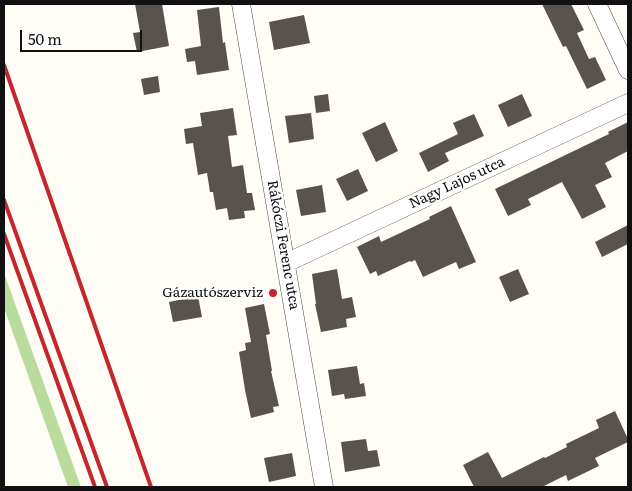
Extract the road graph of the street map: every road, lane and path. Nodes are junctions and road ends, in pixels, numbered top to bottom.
1 (241, 4) edge
2 (597, 4) edge
3 (628, 70) edge
4 (628, 103) edge
5 (286, 263) junction
6 (324, 487) edge

1 - 5 street, Rákóczi Ferenc utca
2 - 3 street
4 - 5 street, Nagy Lajos utca
5 - 6 street, Rákóczi Ferenc utca

